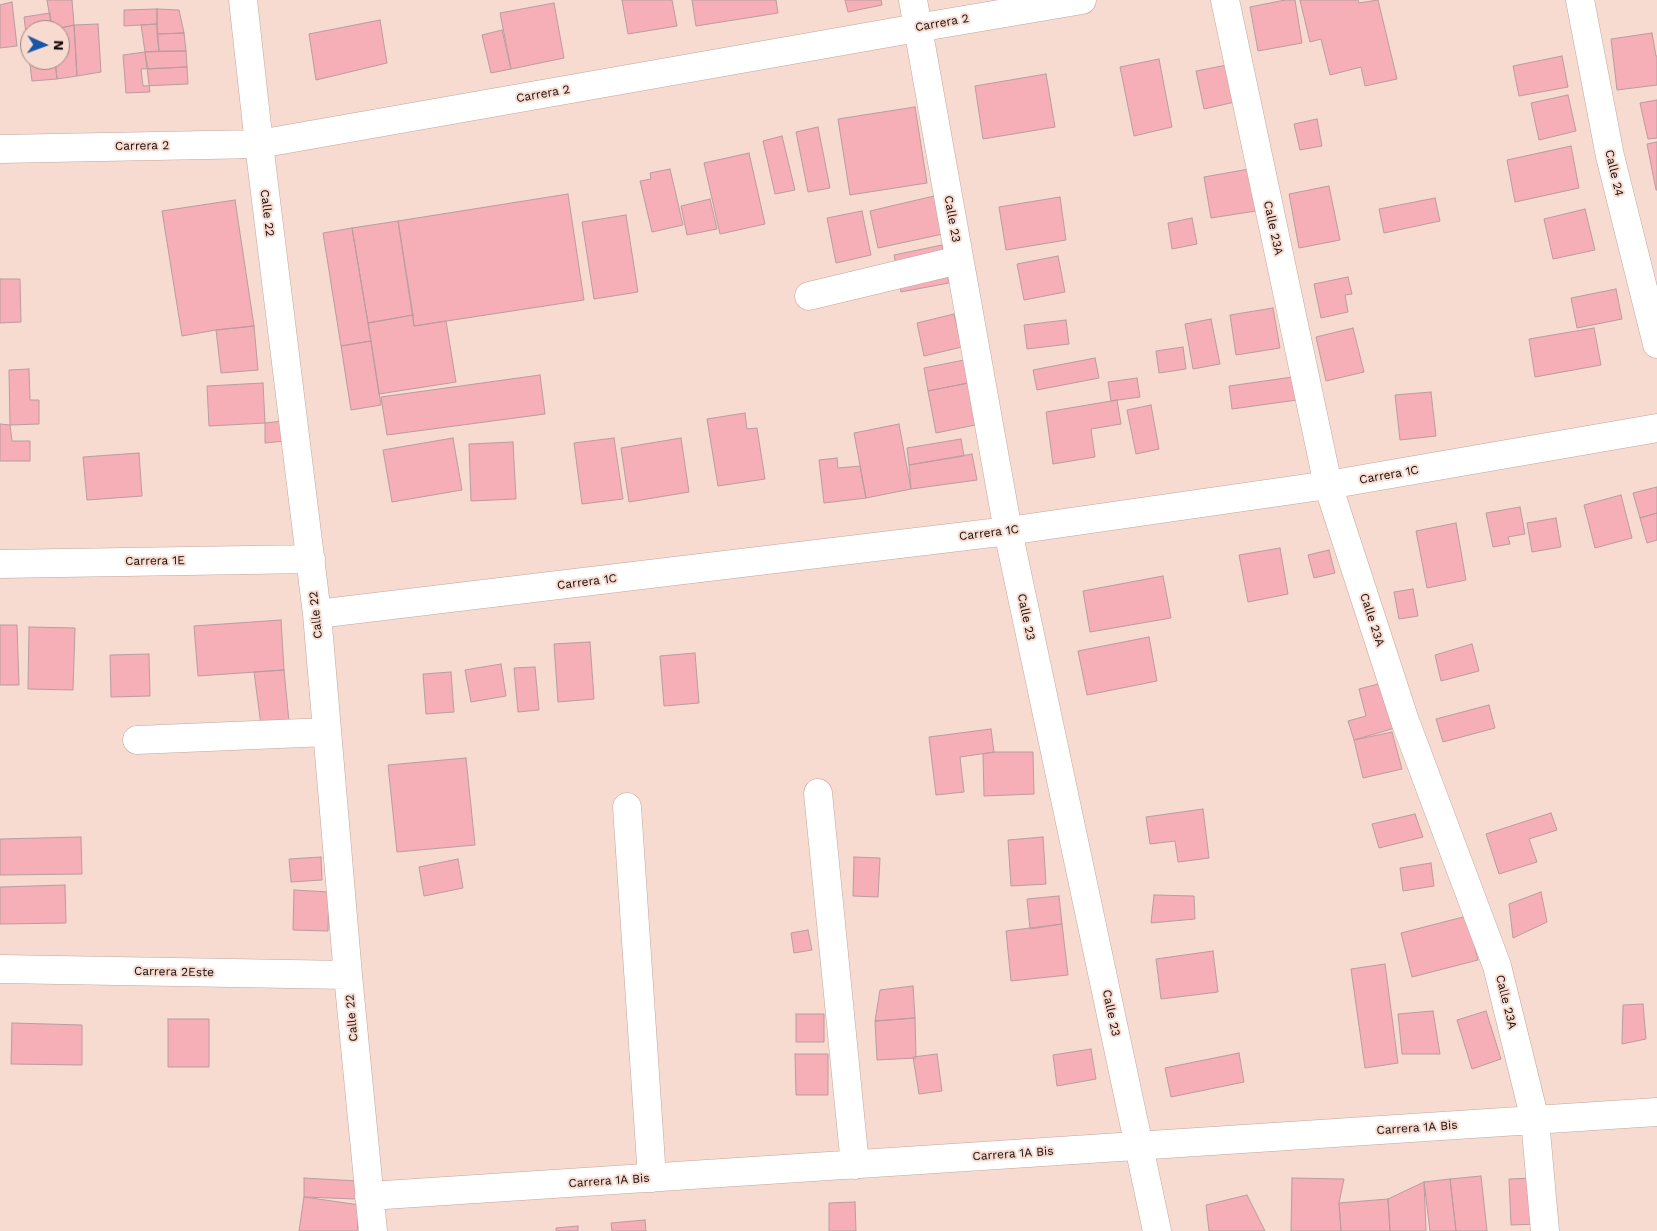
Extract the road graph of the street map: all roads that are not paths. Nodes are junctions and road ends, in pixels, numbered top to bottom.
1 (242, 0) edge
2 (912, 0) edge
3 (1082, 0) edge
4 (1225, 0) edge
5 (1580, 0) edge
6 (917, 28) junction
7 (258, 144) junction
8 (0, 149) edge
9 (959, 260) junction
10 (809, 296) dead end
11 (1657, 344) edge
12 (1657, 428) edge
13 (1328, 485) junction
14 (1008, 531) junction
15 (311, 559) junction
16 (0, 564) edge
17 (317, 614) junction
18 (327, 732) junction
19 (137, 740) dead end
20 (818, 793) dead end
21 (627, 807) dead end
22 (0, 969) edge
23 (348, 975) junction
24 (1657, 1112) edge
25 (1535, 1120) junction
26 (1139, 1146) junction
27 (855, 1165) junction
28 (652, 1178) junction
29 (369, 1196) junction
30 (373, 1231) edge
31 (1157, 1231) edge
32 (1545, 1231) edge

1 - 7 street, Calle 22
2 - 6 street, Calle 23
3 - 6 street, Carrera 2
4 - 13 street, Calle 23A
5 - 11 street, Calle 24
6 - 7 street, Carrera 2
6 - 9 street, Calle 23
7 - 8 street, Carrera 2
7 - 15 street, Calle 22
9 - 10 street
9 - 14 street, Calle 23
12 - 13 street, Carrera 1C
13 - 14 street, Carrera 1C
13 - 25 street, Calle 23A
14 - 17 street, Carrera 1C
14 - 26 street, Calle 23
15 - 16 street, Carrera 1E
15 - 17 street, Calle 22
17 - 18 street, Calle 22
18 - 19 street
18 - 23 street, Calle 22
20 - 27 street
21 - 28 street
22 - 23 street, Carrera 2Este
23 - 29 street, Calle 22
24 - 25 street, Carrera 1A Bis
25 - 26 street, Carrera 1A Bis
25 - 32 street, Calle 23A
26 - 27 street, Carrera 1A Bis
26 - 31 street, Calle 23
27 - 28 street, Carrera 1A Bis
28 - 29 street, Carrera 1A Bis
29 - 30 street, Calle 22

